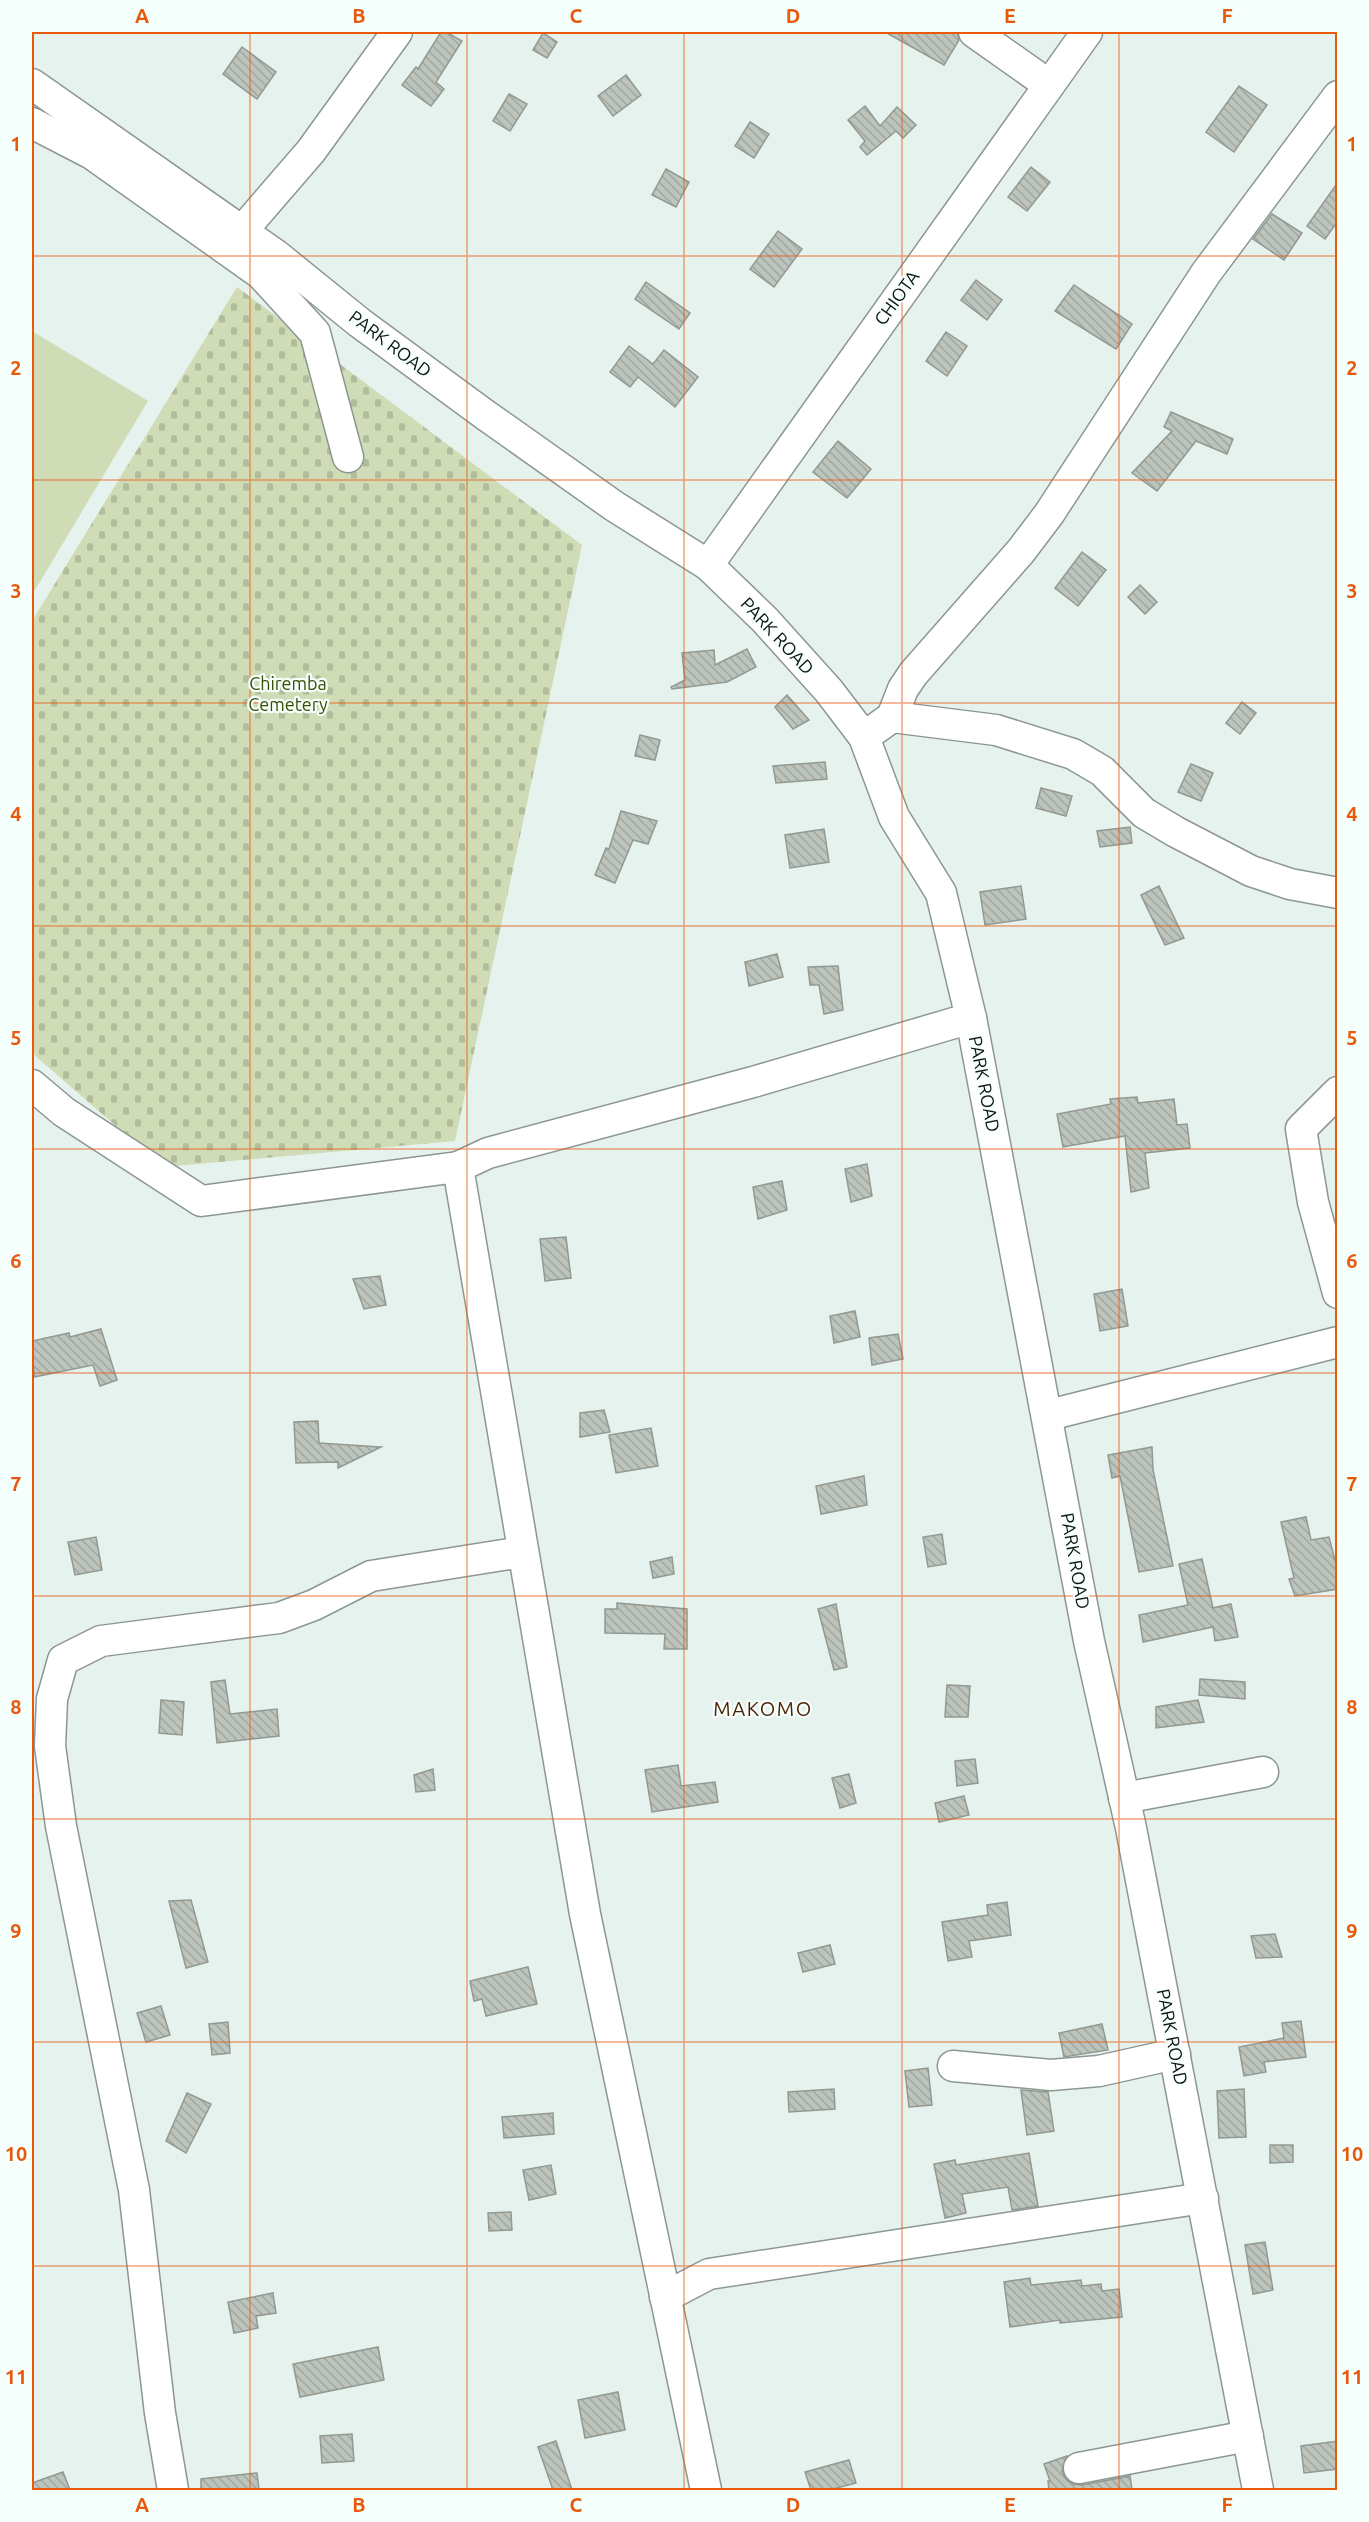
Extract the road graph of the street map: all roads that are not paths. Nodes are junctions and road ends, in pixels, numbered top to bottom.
1 (397, 32) edge
2 (974, 32) edge
3 (1087, 32) edge
4 (1049, 85) junction
5 (1338, 96) edge
6 (37, 98) edge
7 (32, 123) edge
8 (242, 231) junction
9 (268, 265) junction
10 (348, 458) dead end
11 (708, 565) junction
12 (892, 717) junction
13 (864, 737) junction
14 (1338, 893) edge
15 (971, 1018) junction
16 (32, 1085) edge
17 (1338, 1092) edge
18 (458, 1167) junction
19 (1338, 1293) edge
20 (1338, 1342) edge
21 (1049, 1415) junction
22 (522, 1552) junction
23 (1263, 1772) dead end
24 (1124, 1798) junction
25 (1175, 2054) junction
26 (953, 2066) dead end
27 (1203, 2198) junction
28 (665, 2297) junction
29 (1248, 2436) junction
30 (1079, 2468) dead end
31 (173, 2490) edge
32 (706, 2490) edge
33 (1258, 2490) edge

1 - 8 street
2 - 4 street
3 - 4 street, CHIOTA
4 - 11 street, CHIOTA
5 - 12 street
6 - 8 street, PARK ROAD
7 - 9 street
8 - 9 street, PARK ROAD
9 - 10 street
9 - 11 street, PARK ROAD
11 - 13 street, PARK ROAD
12 - 13 street
12 - 14 street
13 - 15 street, PARK ROAD
15 - 18 street
15 - 21 street, PARK ROAD
16 - 18 street
17 - 19 street
18 - 22 street
20 - 21 street
21 - 24 street, PARK ROAD
22 - 28 street
22 - 31 street
23 - 24 street
24 - 25 street, PARK ROAD
25 - 26 street
25 - 27 street, PARK ROAD
27 - 28 street
27 - 29 street, PARK ROAD
28 - 32 street
29 - 30 street
29 - 33 street, PARK ROAD

